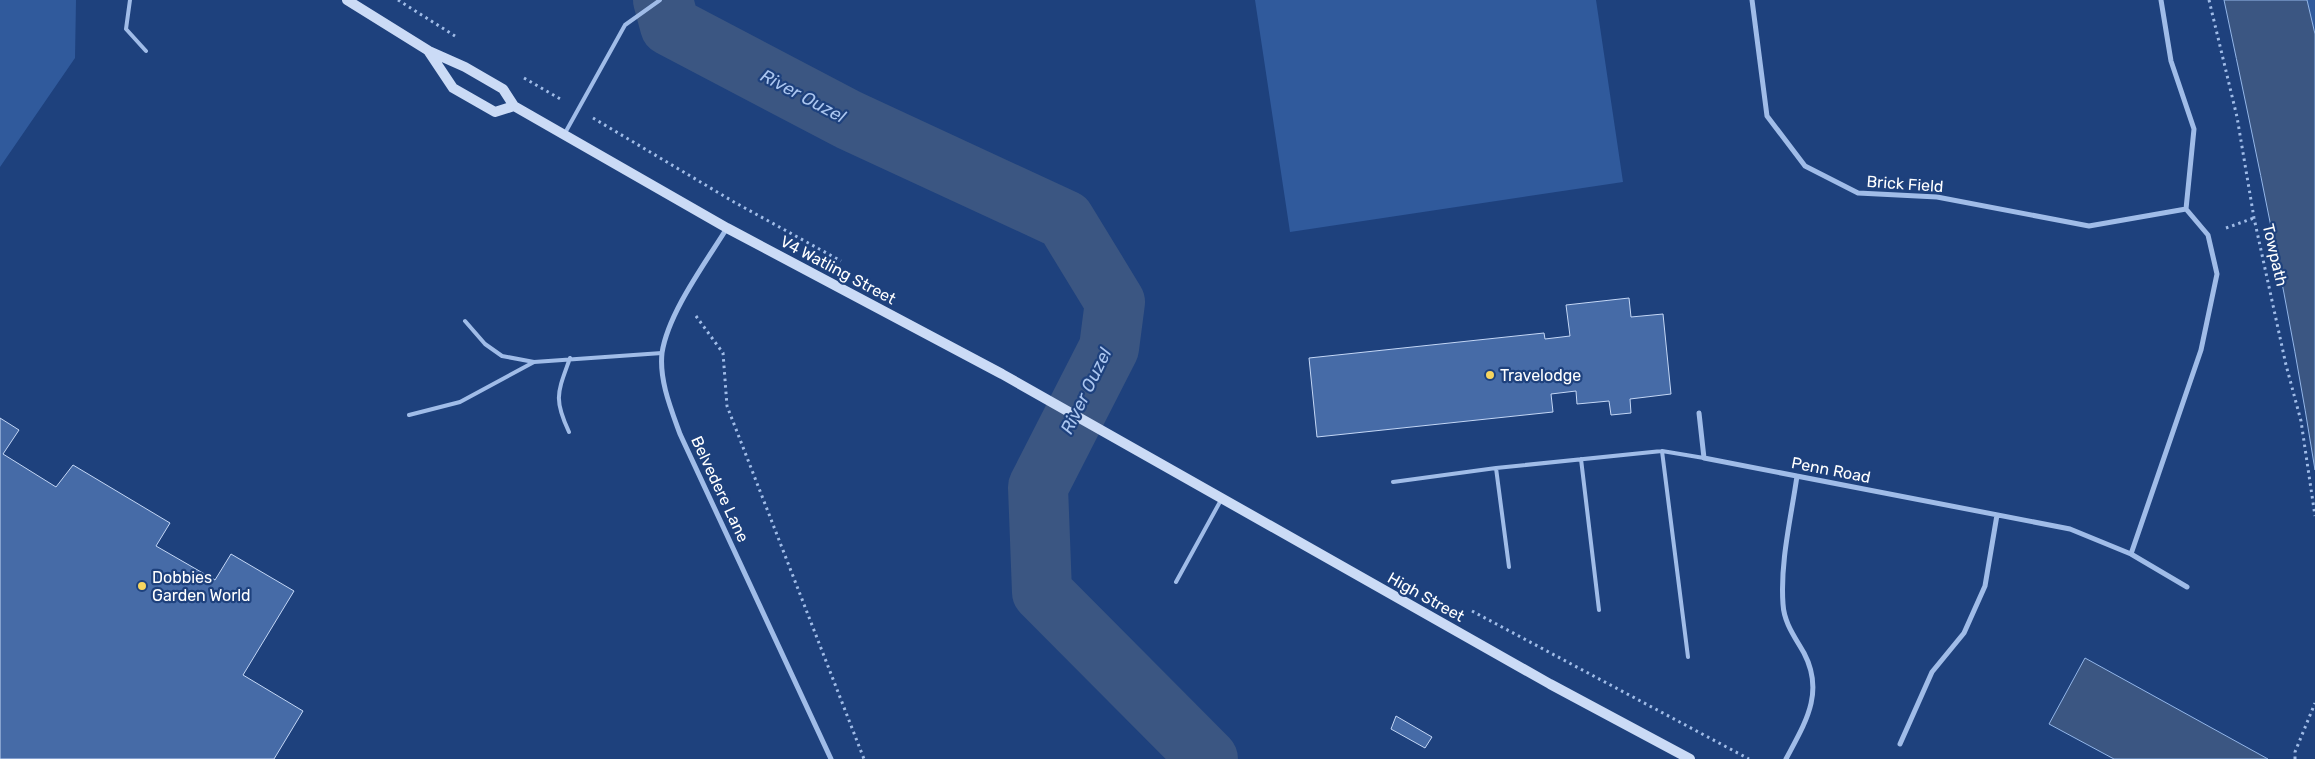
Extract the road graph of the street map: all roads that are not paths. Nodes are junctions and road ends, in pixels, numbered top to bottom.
1 (130, 0) edge
2 (347, 0) edge
3 (660, 0) edge
4 (1752, 0) edge
5 (2160, 0) edge
6 (146, 51) dead end
7 (429, 51) junction
8 (514, 106) junction
9 (565, 133) junction
10 (2186, 209) junction
11 (727, 228) junction
12 (465, 321) dead end
13 (662, 353) junction
14 (570, 358) junction
15 (534, 362) junction
16 (1699, 414) dead end
17 (409, 415) dead end
18 (569, 432) dead end
19 (1662, 451) junction
20 (1148, 458) joint
21 (1704, 458) junction
22 (1581, 459) junction
23 (1496, 468) junction
24 (1796, 476) junction
25 (1392, 482) dead end
26 (1221, 500) junction
27 (1997, 514) junction
28 (2131, 554) junction
29 (1509, 567) dead end
30 (1176, 582) dead end
31 (2187, 587) dead end
32 (1599, 610) dead end
33 (1688, 657) dead end
34 (1900, 744) dead end
35 (831, 759) edge
36 (1690, 759) edge
37 (1786, 759) edge

1 - 6 lane
2 - 7 street, V4 Watling Street
3 - 9 lane
4 - 10 street, Brick Field
5 - 10 street
7 - 8 street, V4 Watling Street
7 - 8 street, V4 Watling Street
8 - 9 street, V4 Watling Street
9 - 11 street, V4 Watling Street
10 - 28 street
11 - 13 street, Belvedere Lane
11 - 20 street, V4 Watling Street
12 - 15 lane
13 - 14 lane
13 - 35 street, Belvedere Lane
14 - 15 lane
14 - 18 lane
15 - 17 lane
16 - 21 street
19 - 21 lane
19 - 22 lane
19 - 33 lane
20 - 26 street, High Street
21 - 24 street, Penn Road
22 - 23 lane
22 - 32 lane
23 - 25 lane
23 - 29 lane
24 - 27 street, Penn Road
24 - 37 street
26 - 30 lane
26 - 36 street, High Street
27 - 28 street, Penn Road
27 - 34 street
28 - 31 street, Penn Road

